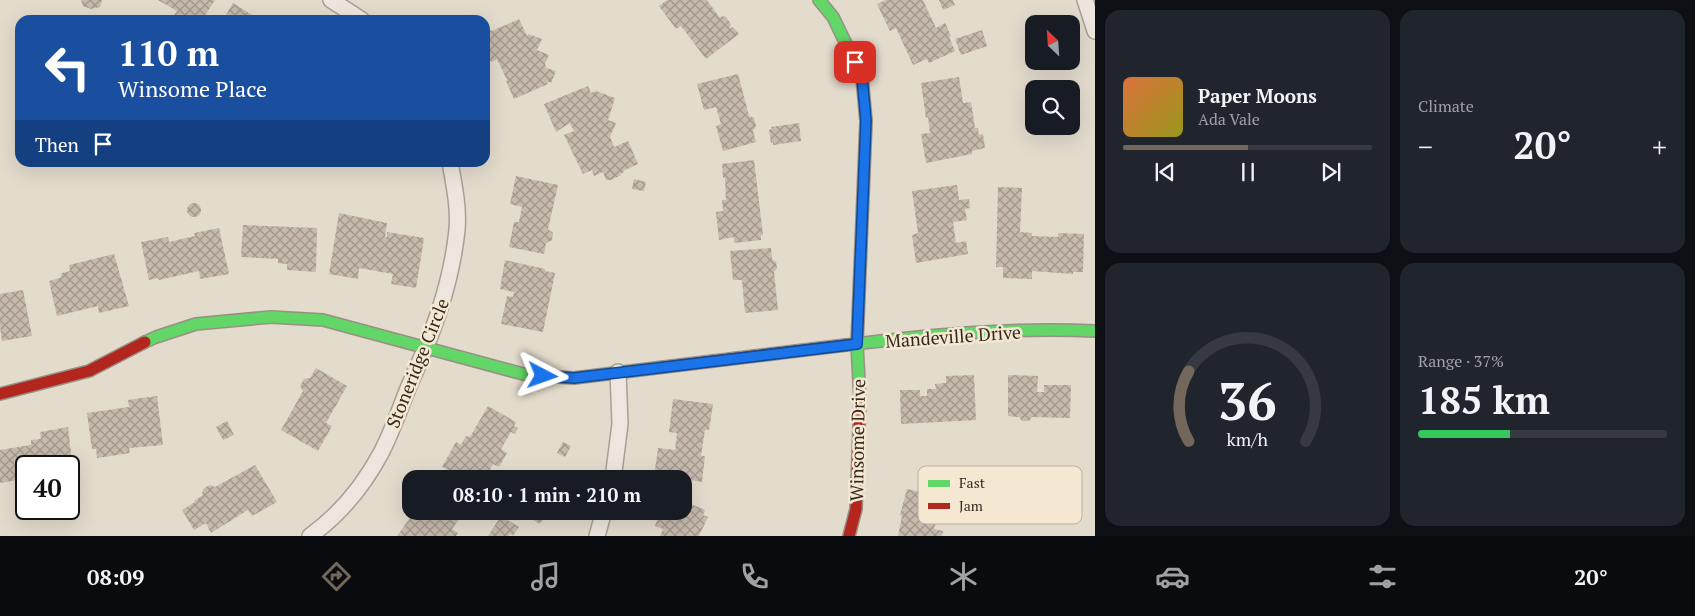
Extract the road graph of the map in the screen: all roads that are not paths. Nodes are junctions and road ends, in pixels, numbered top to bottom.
1 (331, 0) edge
2 (819, 0) edge
3 (1085, 0) edge
4 (354, 15) edge
5 (1095, 31) edge
6 (451, 167) edge
7 (1095, 331) edge
8 (857, 344) junction
9 (427, 346) junction
10 (618, 372) junction
11 (0, 394) edge
12 (614, 470) edge
13 (601, 520) edge
14 (310, 536) edge
15 (597, 536) edge
16 (849, 536) edge

1 - 4 street
2 - 8 street, Winsome Drive
3 - 5 street
6 - 9 street, Stoneridge Circle
7 - 8 street, Mandeville Drive
8 - 10 street, Mandeville Drive
8 - 16 street, Winsome Drive
9 - 10 street, Mandeville Drive
9 - 11 street, Mandeville Drive
9 - 14 street, Stoneridge Circle
10 - 12 street
13 - 15 street

